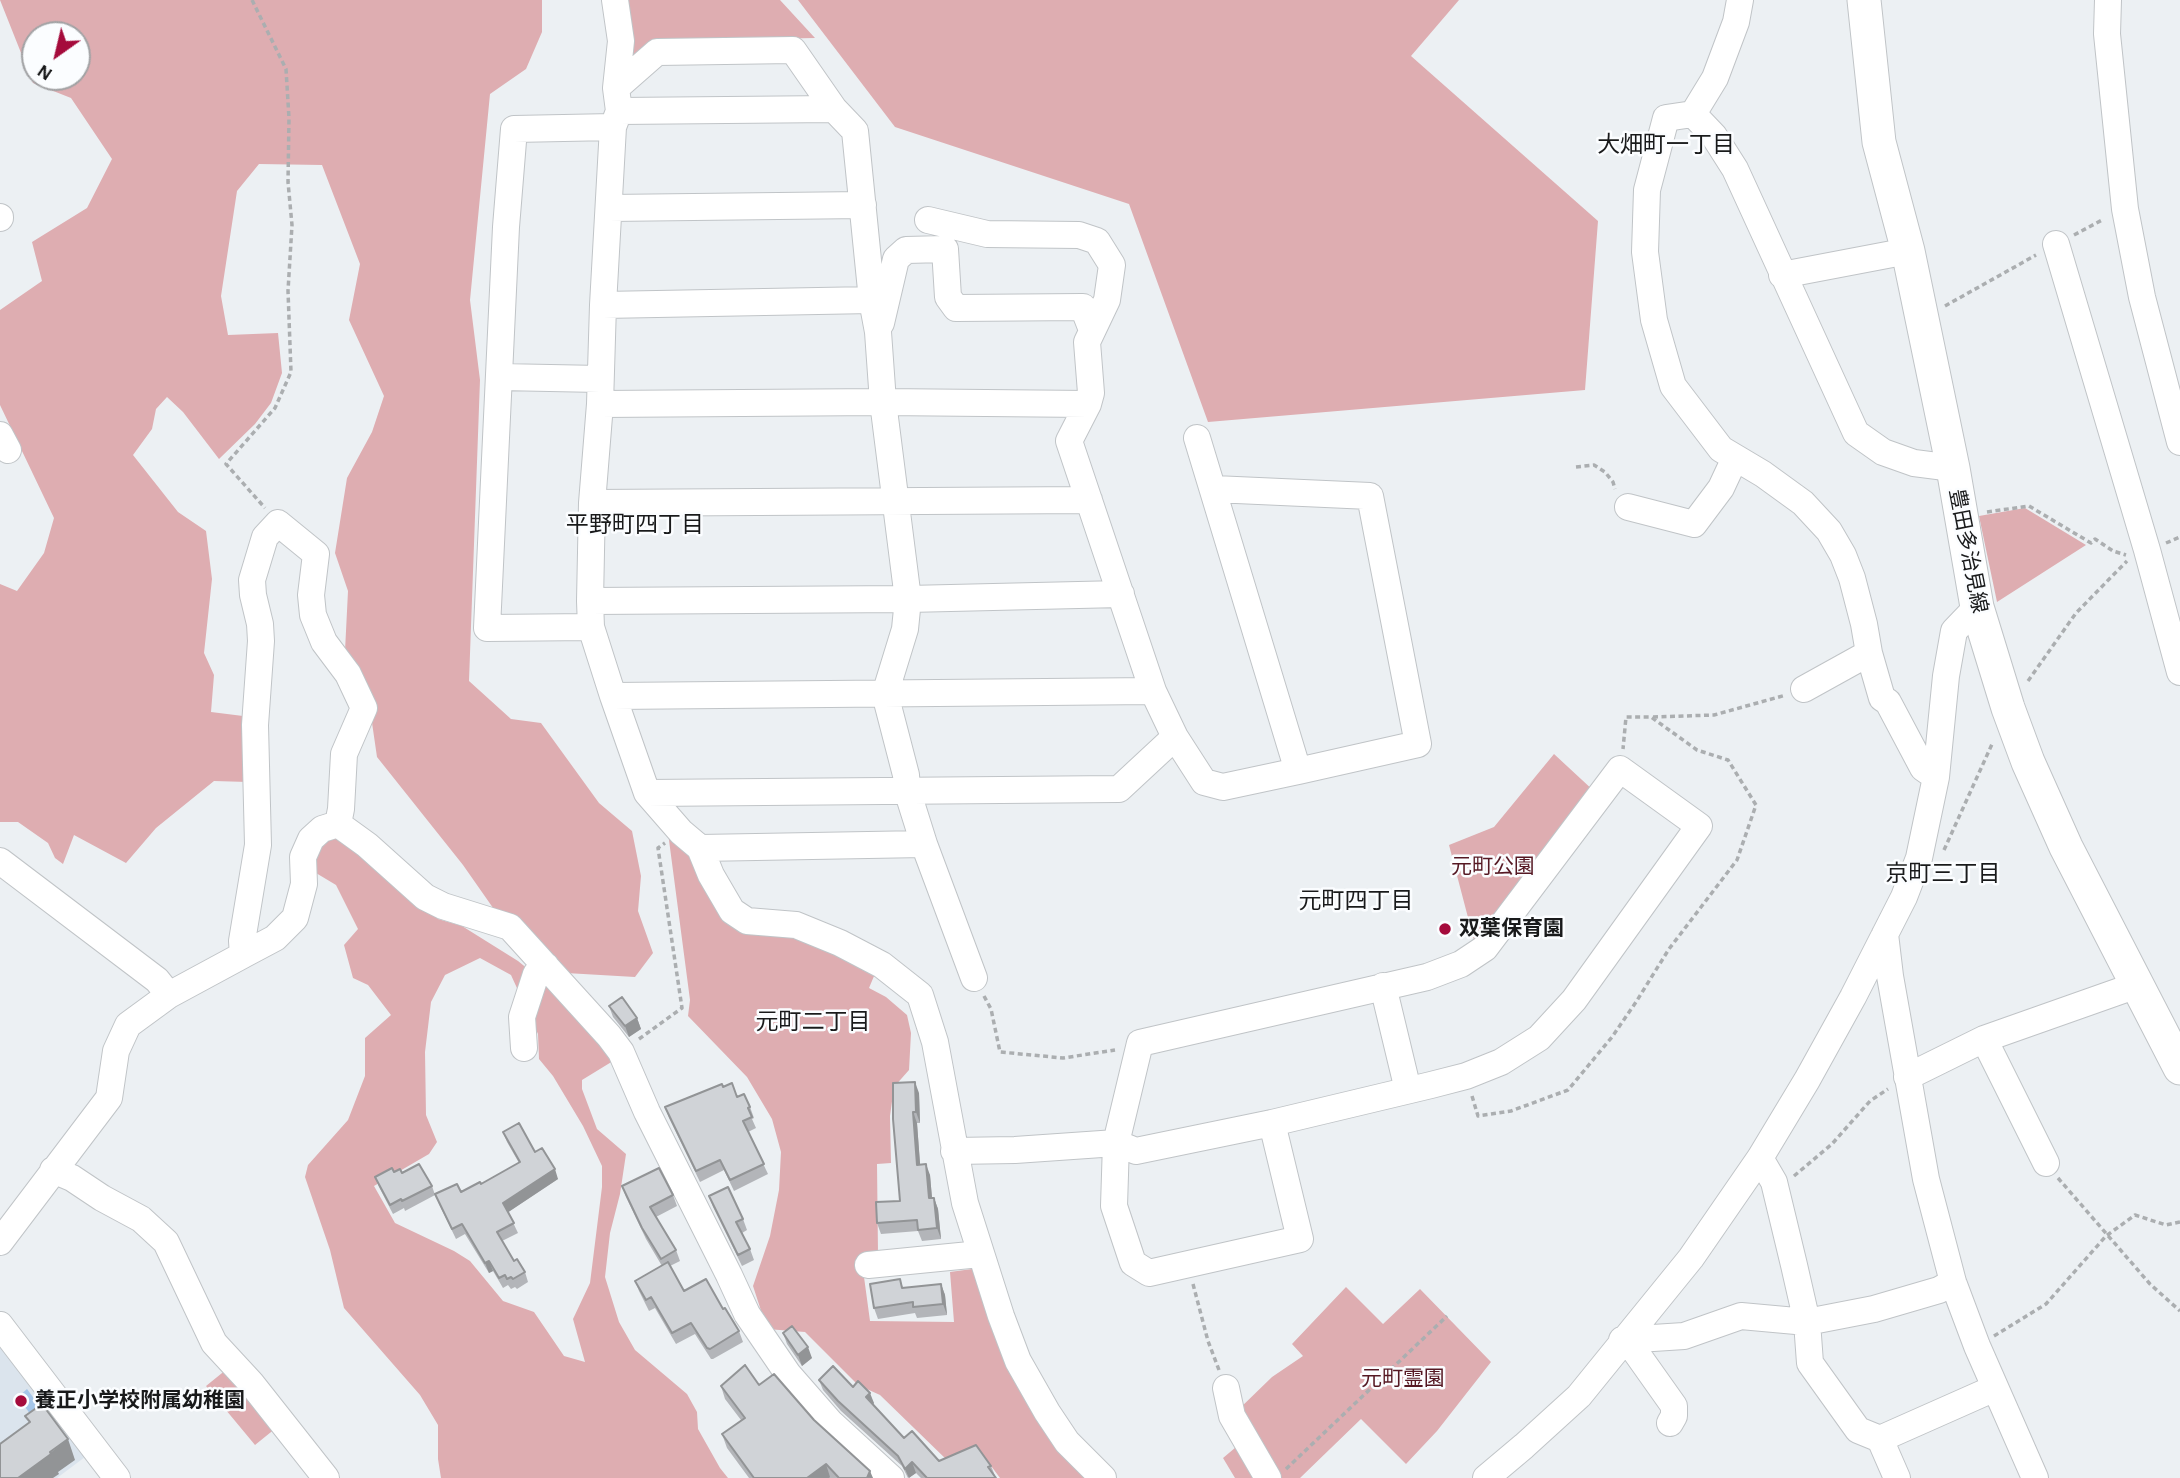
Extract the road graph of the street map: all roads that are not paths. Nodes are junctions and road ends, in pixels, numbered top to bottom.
1 (615, 0) edge
2 (1740, 0) edge
3 (1864, 0) edge
4 (2108, 0) edge
5 (616, 109) junction
6 (834, 109) junction
7 (1693, 114) junction
8 (863, 205) junction
9 (609, 208) junction
10 (928, 220) dead end
11 (2056, 244) road end
12 (1908, 251) junction
13 (1782, 275) junction
14 (872, 300) junction
15 (603, 305) junction
16 (1092, 330) junction
17 (878, 332) junction
18 (500, 377) junction
19 (600, 392) junction
20 (883, 402) junction
21 (1088, 404) junction
22 (1197, 438) dead end
23 (2180, 442) edge
24 (1735, 458) junction
25 (1952, 468) junction
26 (1214, 489) junction
27 (1089, 500) junction
28 (897, 502) junction
29 (592, 503) junction
30 (1628, 508) road end
31 (1121, 594) junction
32 (908, 598) junction
33 (590, 601) junction
34 (1977, 607) junction
35 (591, 627) junction
36 (1868, 653) junction
37 (2180, 672) edge
38 (1804, 690) road end
39 (1153, 691) junction
40 (885, 694) junction
41 (613, 696) junction
42 (1175, 737) junction
43 (1298, 771) junction
44 (1936, 777) junction
45 (907, 790) junction
46 (647, 793) junction
47 (338, 824) junction
48 (690, 840) junction
49 (924, 844) junction
50 (2, 867) edge
51 (1885, 934) junction
52 (243, 955) junction
53 (546, 966) junction
54 (974, 978) road end
55 (2137, 985) junction
56 (1383, 986) junction
57 (169, 995) junction
58 (1984, 1039) junction
59 (524, 1048) dead end
60 (2180, 1068) edge
61 (1907, 1077) junction
62 (1408, 1090) junction
63 (1272, 1123) junction
64 (1116, 1143) junction
65 (954, 1151) junction
66 (1760, 1158) junction
67 (2046, 1163) road end
68 (53, 1170) junction
69 (0, 1242) edge
70 (980, 1254) junction
71 (868, 1265) dead end
72 (1953, 1282) junction
73 (1807, 1322) junction
74 (0, 1325) edge
75 (1622, 1340) junction
76 (1226, 1388) road end
77 (1995, 1388) junction
78 (1670, 1423) dead end
79 (1880, 1439) junction
80 (1277, 1473) edge
81 (316, 1474) edge
82 (117, 1478) edge
83 (891, 1478) edge
84 (1103, 1478) edge
85 (1486, 1478) edge
86 (1897, 1478) edge
87 (2035, 1478) edge

1 - 5 street
2 - 7 street
3 - 12 main road, 豊田多治見線
4 - 23 street
5 - 6 street
5 - 6 street
5 - 9 street
5 - 18 street
6 - 8 street
7 - 13 street
7 - 24 street
8 - 9 street
8 - 14 street
9 - 15 street
10 - 16 street
11 - 37 street
12 - 13 street
12 - 25 main road, 豊田多治見線
13 - 25 street
14 - 15 street
14 - 17 street
15 - 19 street
16 - 17 street
16 - 21 street
17 - 20 street
18 - 19 street
18 - 35 street
19 - 20 street
19 - 29 street
20 - 21 street
20 - 28 street
21 - 27 street
22 - 26 street
24 - 30 street
24 - 36 street
25 - 34 main road, 豊田多治見線
26 - 43 street
26 - 43 street
27 - 28 street
27 - 31 street
28 - 29 street
28 - 32 street
29 - 33 street
31 - 32 street
31 - 39 street
32 - 33 street
32 - 40 street
33 - 35 street
34 - 44 street
34 - 55 main road, 豊田多治見線
35 - 41 street
36 - 38 street
36 - 44 street
39 - 40 street
39 - 42 street
40 - 41 street
40 - 45 street
41 - 46 street
42 - 43 street
42 - 45 street
44 - 51 street
45 - 46 street
45 - 49 street
46 - 48 street
47 - 52 street
47 - 52 street
47 - 53 street
48 - 49 street
48 - 65 street
49 - 54 street
50 - 57 street
51 - 61 street
51 - 66 street
52 - 57 street
53 - 59 street
53 - 83 street
55 - 58 street
55 - 60 main road, 豊田多治見線
56 - 62 street
56 - 62 street
56 - 64 street
57 - 68 street
58 - 61 street
58 - 67 street
61 - 72 street
62 - 63 street
63 - 64 street
63 - 64 street
64 - 65 street
65 - 70 street
66 - 73 street
66 - 75 street
68 - 69 street
68 - 81 street
70 - 71 street
70 - 84 street
72 - 73 street
72 - 77 street
73 - 75 street
73 - 79 street
74 - 82 street
75 - 78 street
75 - 85 street
76 - 80 street
77 - 79 street
77 - 87 street
79 - 86 street

